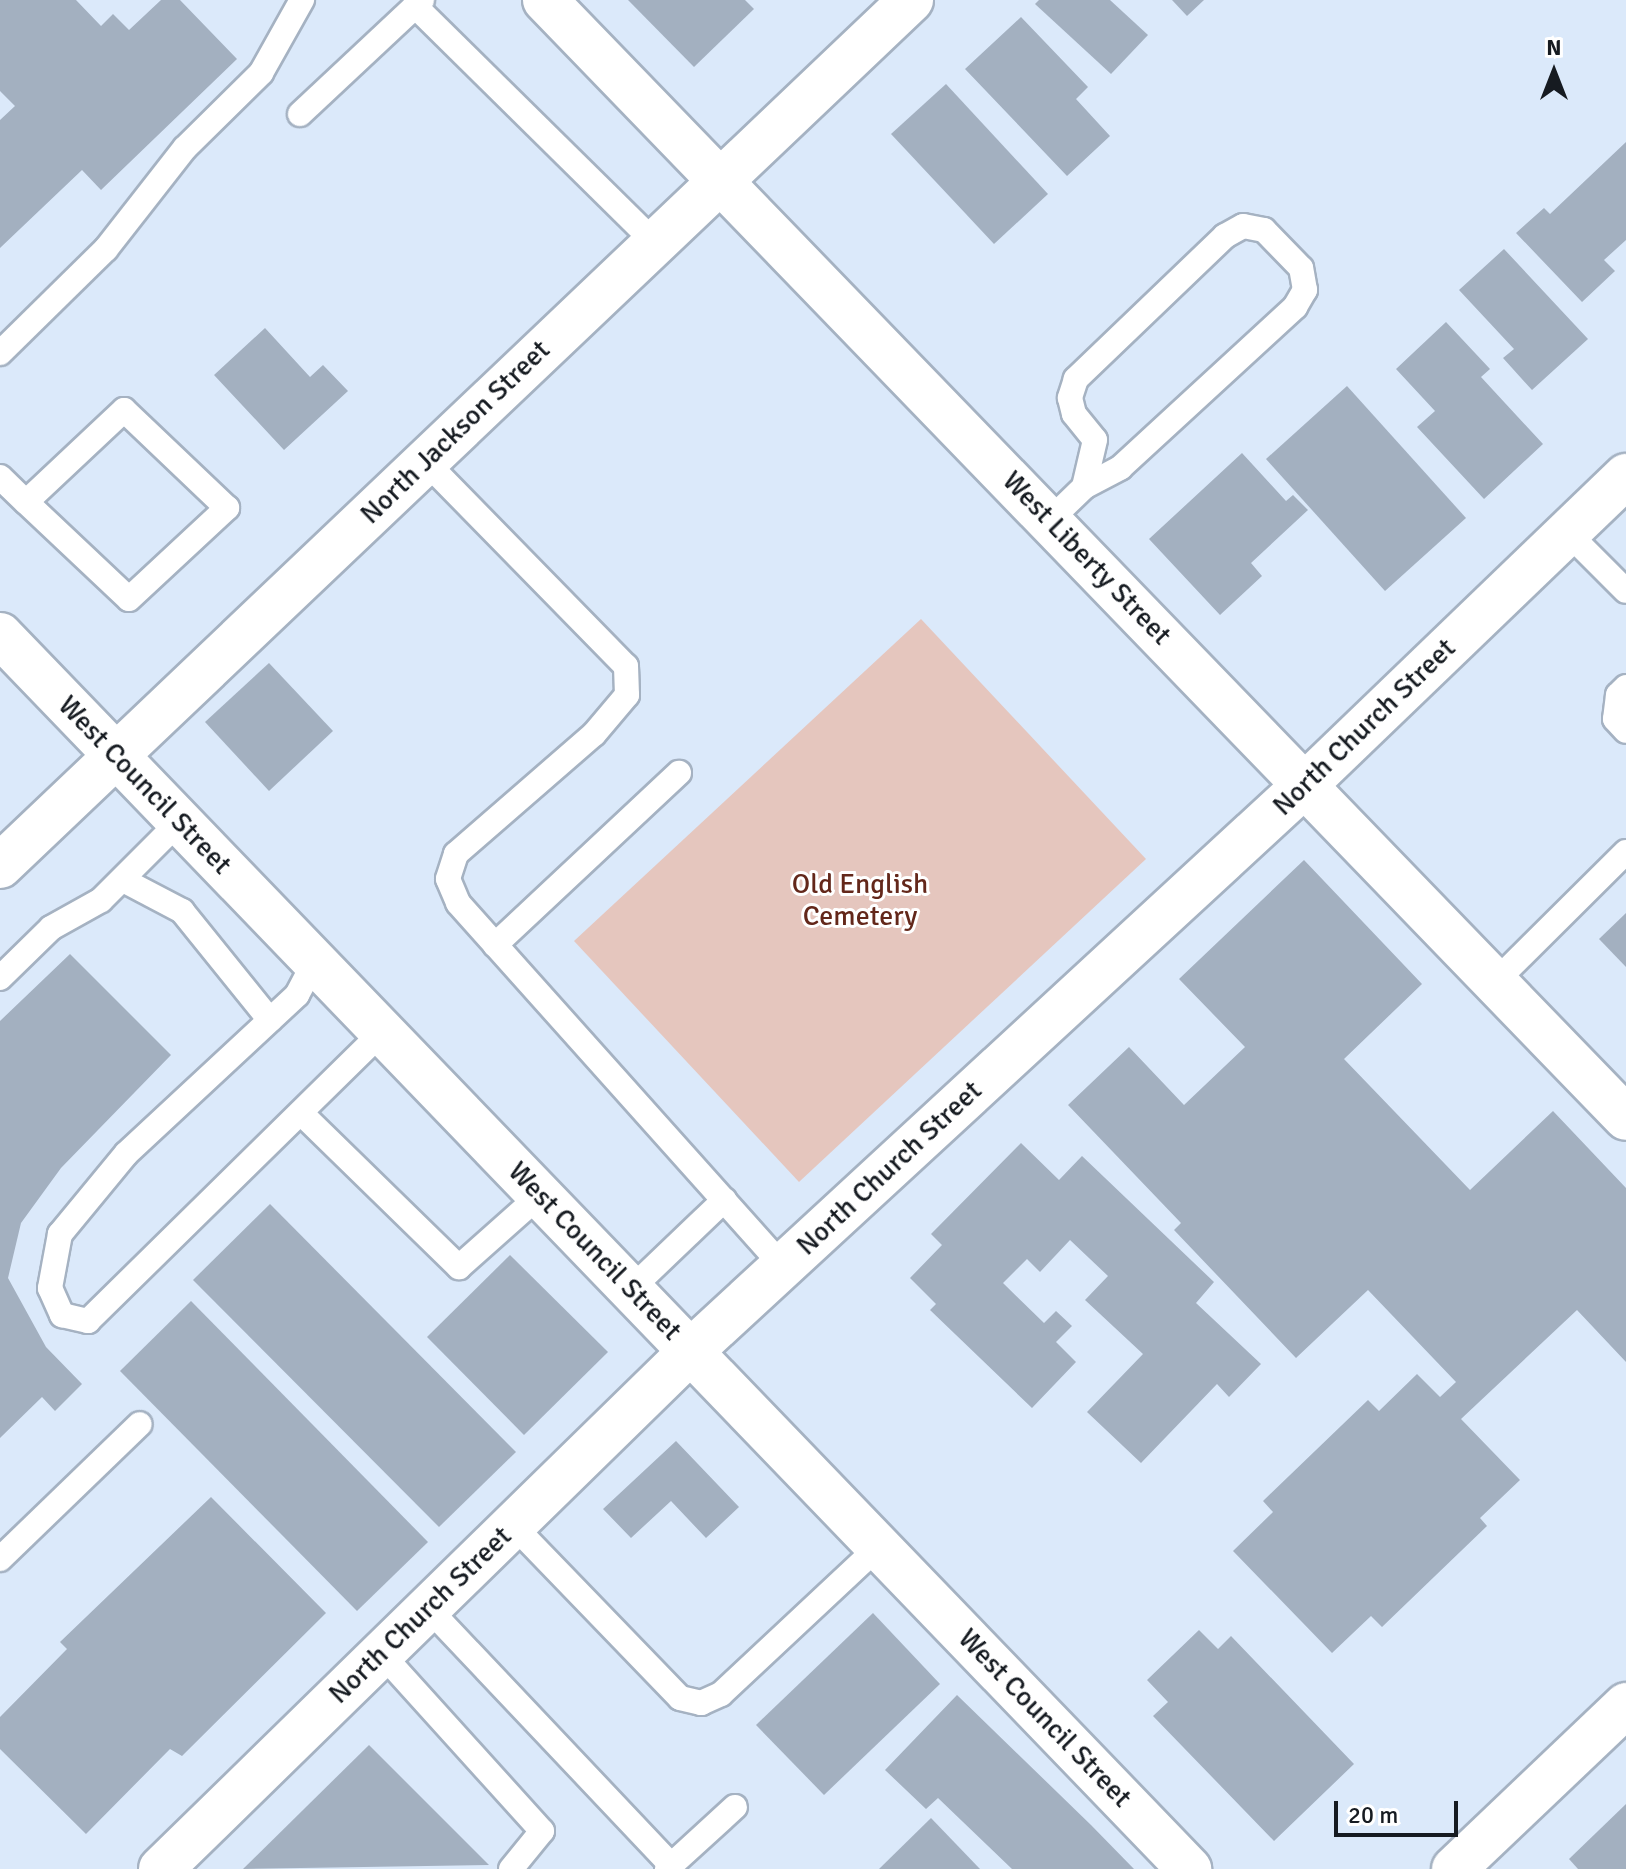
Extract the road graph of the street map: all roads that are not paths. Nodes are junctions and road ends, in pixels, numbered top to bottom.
1 (302, 0) edge
2 (545, 0) edge
3 (418, 3) edge
4 (900, 4) edge
5 (300, 114) dead end
6 (718, 182) junction
7 (654, 242) junction
8 (0, 353) edge
9 (425, 461) junction
10 (1626, 476) edge
11 (0, 477) edge
12 (1084, 487) junction
13 (26, 502) junction
14 (1050, 520) junction
15 (1567, 532) junction
16 (1626, 591) edge
17 (0, 635) edge
18 (1626, 687) edge
19 (1626, 731) edge
20 (116, 755) junction
21 (679, 773) dead end
22 (1307, 783) junction
23 (180, 821) junction
24 (1626, 852) edge
25 (0, 866) edge
26 (123, 880) junction
27 (495, 945) junction
28 (315, 961) junction
29 (0, 978) edge
30 (1496, 981) junction
31 (270, 1020) junction
32 (383, 1031) junction
33 (303, 1115) junction
34 (1626, 1118) edge
35 (540, 1195) junction
36 (724, 1200) junction
37 (783, 1266) junction
38 (631, 1289) junction
39 (691, 1351) junction
40 (140, 1424) dead end
41 (513, 1525) junction
42 (879, 1546) junction
43 (0, 1559) edge
44 (428, 1608) junction
45 (381, 1653) junction
46 (1626, 1705) edge
47 (735, 1807) dead end
48 (1470, 1864) edge
49 (669, 1867) edge
50 (161, 1869) edge
51 (511, 1869) edge
52 (1189, 1869) edge

1 - 8 lane
2 - 6 street, West Liberty Street
3 - 5 lane
3 - 7 lane
4 - 6 street, North Jackson Street
6 - 7 street, North Jackson Street
6 - 14 street, West Liberty Street
7 - 9 street, North Jackson Street
9 - 20 street, North Jackson Street
9 - 27 lane
10 - 15 street, North Church Street
11 - 13 lane
12 - 12 lane
12 - 14 lane
13 - 13 lane
14 - 22 street, West Liberty Street
15 - 16 lane
15 - 22 street, North Church Street
17 - 20 street, West Council Street
18 - 19 lane
20 - 23 street, West Council Street
20 - 25 street, North Jackson Street
21 - 27 lane
22 - 30 street, West Liberty Street
22 - 37 street, North Church Street
23 - 26 lane
23 - 28 street, West Council Street
24 - 30 lane
26 - 29 lane
26 - 31 lane
27 - 36 lane
28 - 31 lane
28 - 32 street, West Council Street
30 - 34 street, West Liberty Street
31 - 33 lane
32 - 33 lane
32 - 35 street, West Council Street
33 - 35 lane
35 - 38 street, West Council Street
36 - 37 lane
36 - 38 lane
37 - 39 street, North Church Street
38 - 39 street, West Council Street
39 - 41 street, North Church Street
39 - 42 street, West Council Street
40 - 43 lane
41 - 42 lane
41 - 44 street, North Church Street
42 - 52 street, West Council Street
44 - 45 street, North Church Street
44 - 49 lane
45 - 50 street, North Church Street
45 - 51 lane
46 - 48 street
47 - 49 lane

